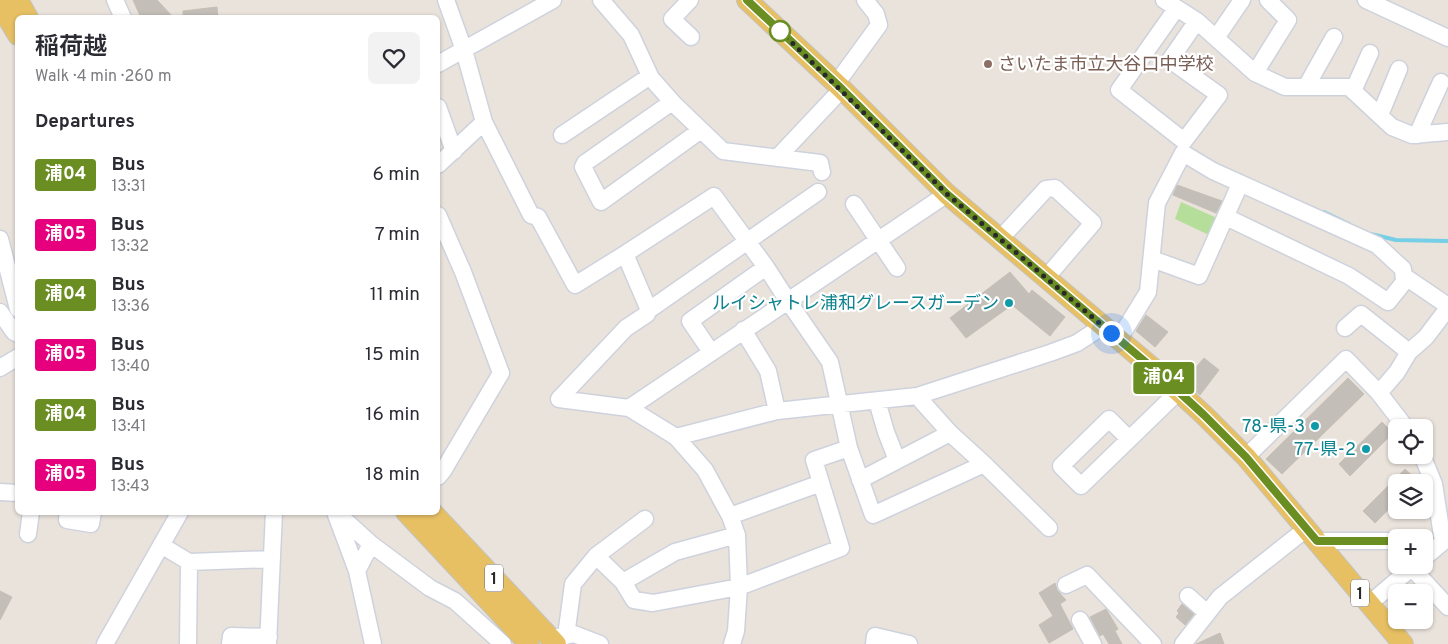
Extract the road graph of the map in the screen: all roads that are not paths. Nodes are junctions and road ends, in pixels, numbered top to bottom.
1 (18, 0) edge
2 (115, 0) edge
3 (446, 0) edge
4 (601, 0) edge
5 (690, 0) edge
6 (747, 0) edge
7 (865, 0) edge
8 (1242, 0) edge
9 (1268, 0) edge
10 (1366, 0) edge
11 (549, 1) edge
12 (1170, 4) edge
13 (0, 5) edge
14 (1393, 5) edge
15 (524, 7) edge
16 (26, 15) edge
17 (122, 15) edge
18 (1197, 21) junction
19 (15, 30) edge
20 (691, 37) dead end
21 (1334, 37) dead end
22 (1216, 38) junction
23 (1448, 38) edge
24 (464, 50) junction
25 (1370, 53) dead end
26 (440, 63) edge
27 (1399, 69) dead end
28 (1255, 73) junction
29 (650, 76) junction
30 (1440, 82) dead end
31 (839, 87) junction
32 (1306, 87) junction
33 (1353, 92) junction
34 (672, 102) junction
35 (440, 112) edge
36 (1380, 115) junction
37 (484, 122) junction
38 (701, 130) junction
39 (1447, 131) edge
40 (562, 135) dead end
41 (1417, 135) junction
42 (454, 151) junction
43 (777, 158) junction
44 (440, 164) edge
45 (822, 172) dead end
46 (1240, 184) junction
47 (818, 192) dead end
48 (947, 194) junction
49 (854, 204) dead end
50 (1226, 217) junction
51 (440, 219) edge
52 (0, 239) edge
53 (1000, 239) junction
54 (877, 240) junction
55 (748, 242) junction
56 (625, 254) junction
57 (1152, 259) junction
58 (766, 268) junction
59 (897, 268) dead end
60 (1404, 276) junction
61 (1046, 278) junction
62 (15, 296) edge
63 (788, 301) junction
64 (1448, 307) edge
65 (649, 310) junction
66 (0, 312) edge
67 (1103, 326) junction
68 (1346, 328) dead end
69 (744, 330) junction
70 (15, 332) edge
71 (1119, 339) junction
72 (711, 352) junction
73 (1409, 352) junction
74 (15, 359) edge
75 (1, 366) edge
76 (1179, 391) junction
77 (1379, 394) junction
78 (917, 396) junction
79 (877, 401) junction
80 (840, 404) junction
81 (629, 408) junction
82 (777, 411) junction
83 (1399, 419) edge
84 (950, 433) junction
85 (676, 437) junction
86 (1129, 439) dead end
87 (849, 448) junction
88 (1246, 457) junction
89 (897, 460) junction
90 (984, 464) junction
91 (1426, 464) edge
92 (440, 475) edge
93 (860, 480) junction
94 (821, 483) junction
95 (0, 492) edge
96 (15, 493) edge
97 (31, 515) edge
98 (68, 515) edge
99 (92, 515) edge
100 (178, 515) edge
101 (274, 515) edge
102 (337, 515) edge
103 (339, 515) edge
104 (409, 515) edge
105 (435, 515) edge
106 (730, 516) junction
107 (645, 519) dead end
108 (1049, 528) dead end
109 (28, 534) dead end
110 (737, 535) junction
111 (1312, 535) junction
112 (1388, 540) edge
113 (1433, 541) edge
114 (1446, 542) edge
115 (371, 544) junction
116 (161, 545) junction
117 (1433, 551) edge
118 (596, 556) junction
119 (272, 559) junction
120 (189, 562) junction
121 (356, 571) junction
122 (1404, 574) edge
123 (1425, 574) edge
124 (623, 582) junction
125 (1066, 585) dead end
126 (740, 587) junction
127 (1188, 596) dead end
128 (1369, 604) junction
129 (1448, 607) edge
130 (1207, 613) junction
131 (1080, 620) dead end
132 (557, 639) edge
133 (268, 641) edge
134 (1189, 641) edge
135 (105, 644) edge
136 (188, 644) edge
137 (230, 644) edge
138 (373, 644) edge
139 (503, 644) edge
140 (526, 644) edge
141 (600, 644) edge
142 (732, 644) edge
143 (874, 644) edge
144 (909, 644) edge
145 (1094, 644) edge
146 (1152, 644) edge
147 (1403, 644) edge

1 - 16 main road
2 - 17 street
3 - 24 street
4 - 29 street
5 - 20 street
6 - 31 main road, 1
7 - 31 street
8 - 22 street
9 - 28 street
10 - 14 street
11 - 15 street
12 - 18 street
12 - 18 street
13 - 19 main road
14 - 23 street
15 - 24 street
18 - 22 street
21 - 32 street
22 - 28 street
24 - 26 street
24 - 37 street
25 - 33 street
27 - 36 street
28 - 32 street
29 - 34 street
29 - 40 street
30 - 41 street
31 - 43 street
31 - 48 main road, 1
32 - 33 street
33 - 36 street
34 - 38 street
34 - 38 street
35 - 42 street
36 - 41 street
37 - 42 street
37 - 56 street
38 - 43 street
39 - 41 street
42 - 44 street
43 - 45 street
46 - 50 street
46 - 57 street
46 - 60 street
47 - 55 street
48 - 53 main road, 1
48 - 54 street
49 - 54 street
50 - 57 street
50 - 60 street
51 - 92 street
52 - 62 street
53 - 61 main road, 1
53 - 61 street
54 - 59 street
54 - 63 street
55 - 56 street
55 - 58 street
55 - 65 street
56 - 65 street
57 - 71 street
58 - 63 street
58 - 72 street
60 - 64 street
61 - 67 main road, 1
63 - 69 street
63 - 80 street
64 - 73 street
65 - 81 street
66 - 70 street
67 - 71 main road, 1
67 - 78 street
68 - 73 street
69 - 72 street
69 - 82 street
71 - 76 main road, 1
72 - 81 street
73 - 77 street
74 - 75 street
76 - 86 street
76 - 88 main road, 1
77 - 83 street
77 - 88 street
78 - 79 street
78 - 84 street
79 - 80 street
79 - 89 street
80 - 82 street
80 - 87 street
81 - 85 street
82 - 85 street
84 - 89 street
84 - 90 street
85 - 106 street
87 - 93 street
87 - 94 street
88 - 111 main road, 1
89 - 93 street
90 - 93 street
90 - 108 street
91 - 114 street
94 - 106 street
94 - 126 street
95 - 96 street
97 - 109 street
98 - 99 street
100 - 116 street
101 - 119 street
102 - 121 street
103 - 115 street
104 - 140 main road, 1
105 - 132 main road, 1
106 - 110 street
107 - 118 street
110 - 124 street
110 - 126 street
111 - 112 street
111 - 128 main road, 1
111 - 130 street
113 - 114 street
114 - 117 street
115 - 121 street
115 - 139 street
116 - 120 street
116 - 135 street
118 - 124 street
118 - 132 street
119 - 120 street
119 - 133 street
120 - 136 street
121 - 138 street
122 - 128 street
123 - 129 street
124 - 126 street
125 - 146 street
126 - 142 street
127 - 130 street
128 - 147 main road, 1
130 - 134 street
131 - 145 street
132 - 140 street
132 - 141 street
133 - 137 street
143 - 144 street

